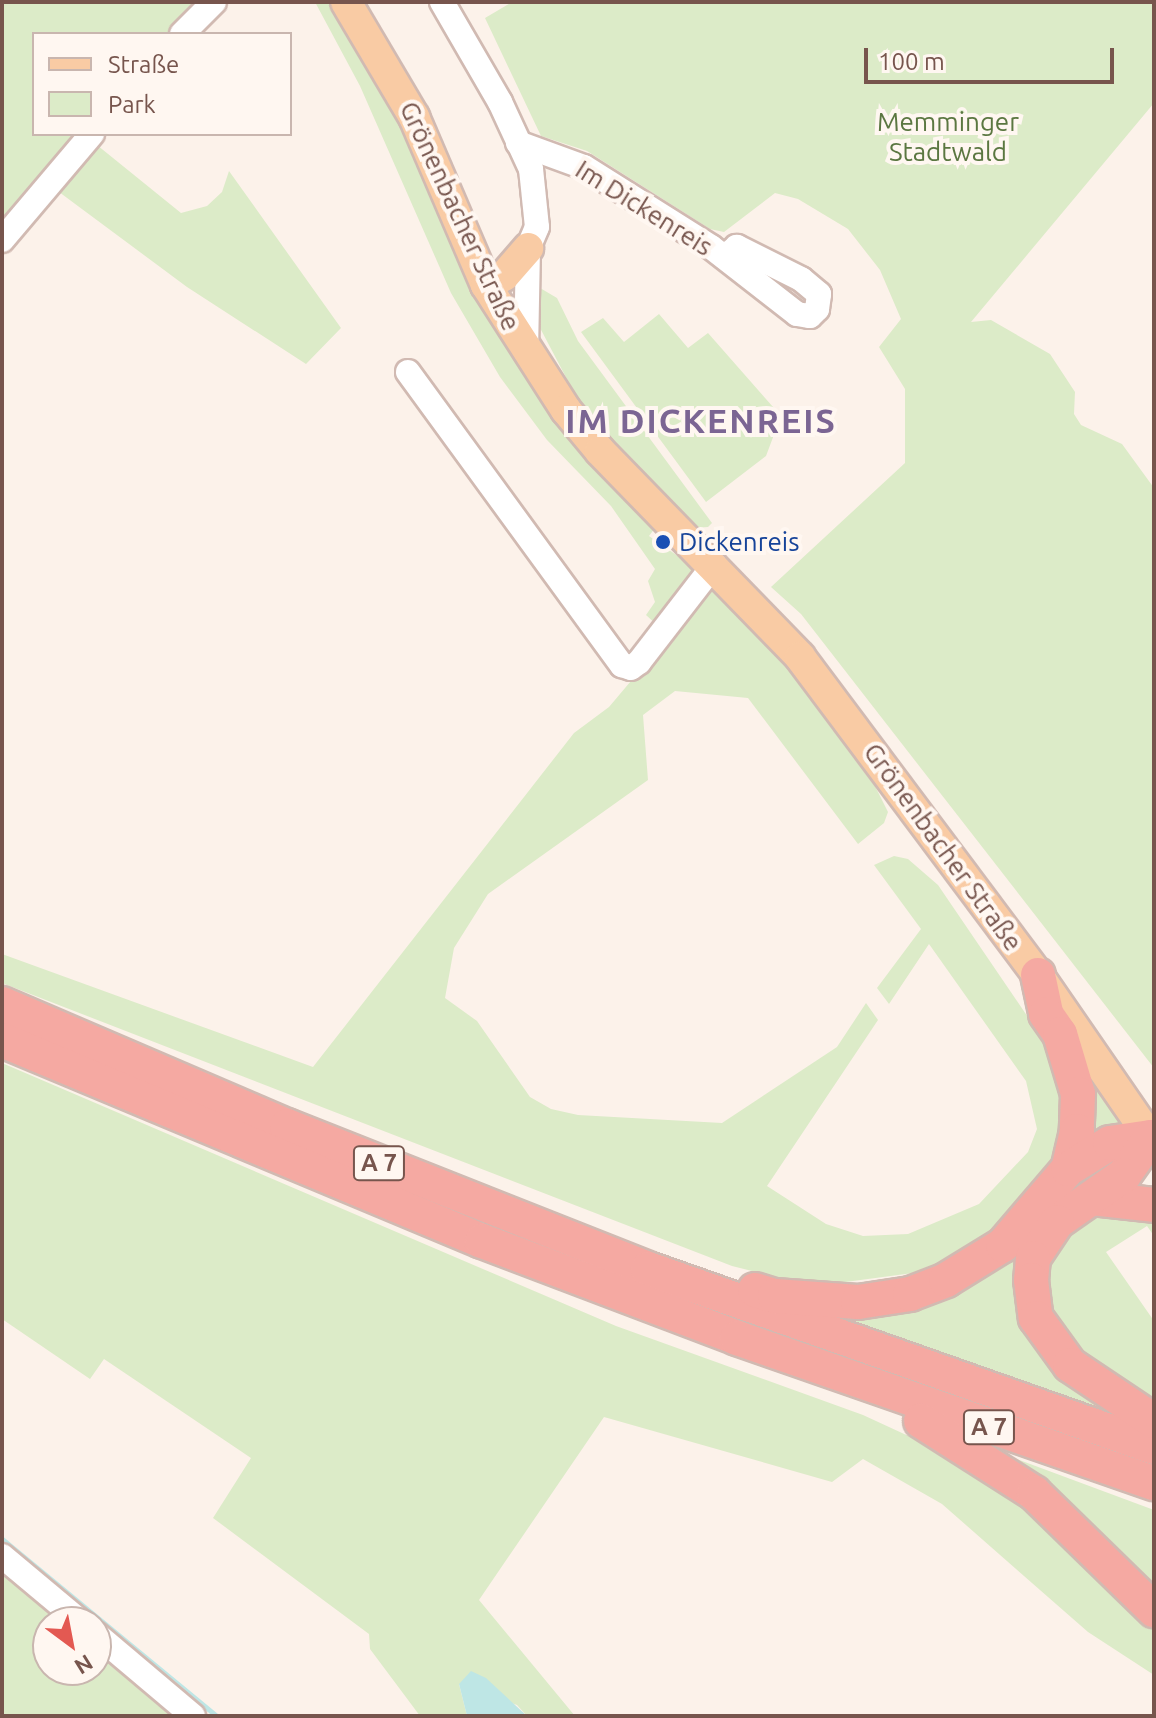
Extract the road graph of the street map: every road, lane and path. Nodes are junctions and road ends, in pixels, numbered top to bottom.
1 (214, 2) edge
2 (346, 2) edge
3 (442, 2) edge
4 (184, 32) edge
5 (90, 136) edge
6 (518, 143) junction
7 (2, 240) edge
8 (528, 248) junction
9 (724, 257) dead end
10 (486, 285) junction
11 (526, 352) junction
12 (408, 372) dead end
13 (714, 565) junction
14 (1038, 975) junction
15 (2, 1004) edge
16 (2, 1040) edge
17 (1152, 1140) edge
18 (1068, 1169) junction
19 (1092, 1198) junction
20 (1154, 1205) edge
21 (648, 1269) junction
22 (825, 1367) junction
23 (1154, 1421) edge
24 (1154, 1447) edge
25 (1154, 1483) edge
26 (2, 1556) edge
27 (62, 1606) edge
28 (1154, 1610) edge
29 (112, 1648) edge
30 (193, 1716) edge

1 - 4 street
2 - 10 main road, Grönenbacher Straße
3 - 6 street
5 - 7 street
6 - 8 street
6 - 9 street, Im Dickenreis
8 - 10 main road
8 - 11 street
10 - 11 main road, Grönenbacher Straße
11 - 13 main road, Grönenbacher Straße
12 - 13 street
13 - 14 main road, Grönenbacher Straße
14 - 17 main road, Grönenbacher Straße
14 - 18 highway
15 - 21 highway, A 7
16 - 22 highway, A 7
17 - 18 highway, A 7
17 - 19 highway
18 - 21 highway, A 7
19 - 20 highway
19 - 23 highway
21 - 24 highway, A 7
22 - 25 highway, A 7
22 - 28 highway
26 - 27 street
29 - 30 street

